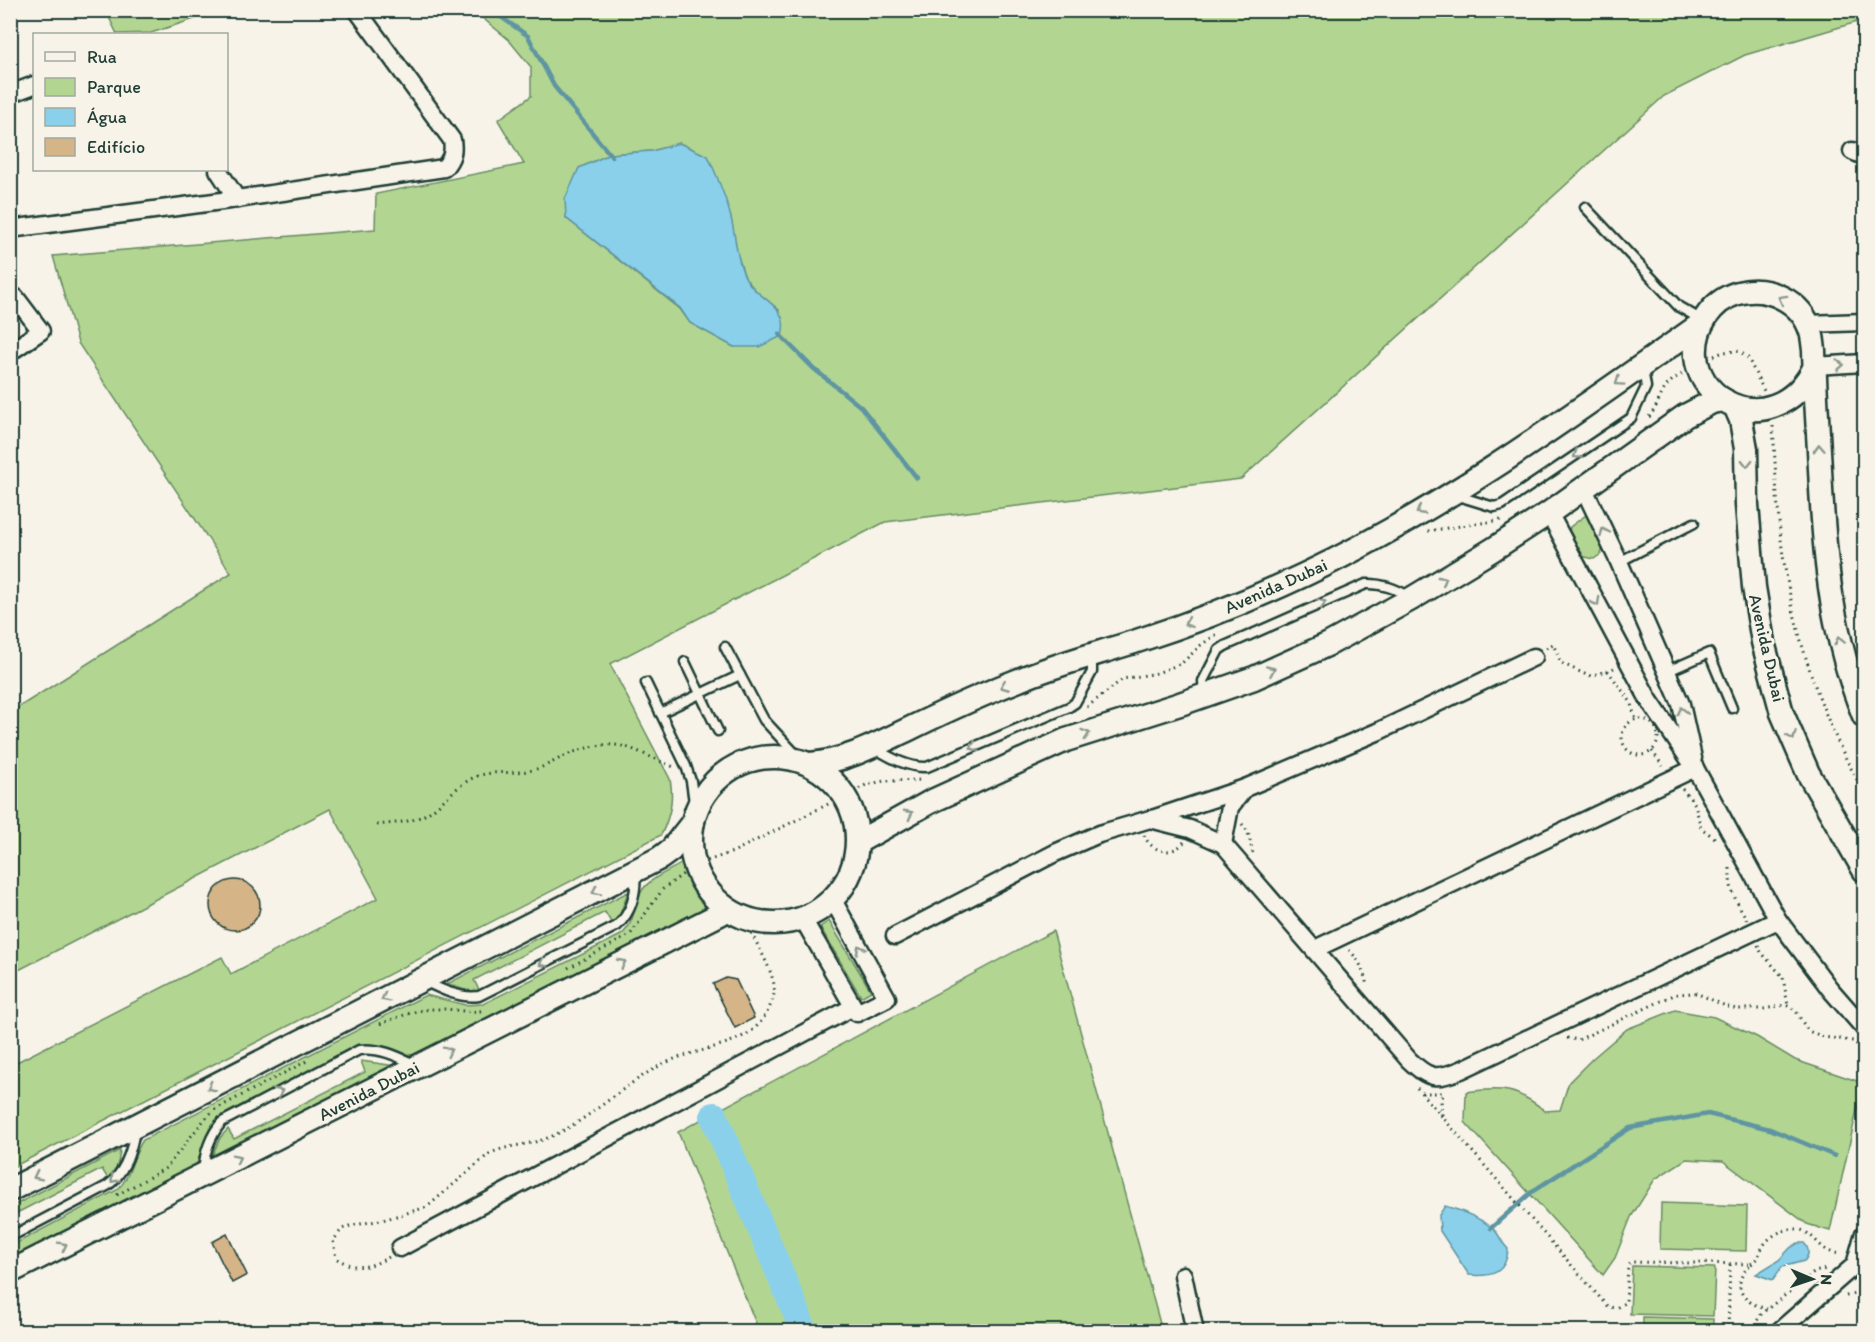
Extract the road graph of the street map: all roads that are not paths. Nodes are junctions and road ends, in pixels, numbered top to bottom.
1 (357, 10) edge
2 (33, 86) edge
3 (10, 93) edge
4 (219, 171) edge
5 (237, 199) junction
6 (1585, 207) dead end
7 (10, 229) edge
8 (10, 299) edge
9 (1704, 320) junction
10 (1864, 322) edge
11 (1807, 324) junction
12 (10, 352) edge
13 (1864, 363) edge
14 (1642, 366) junction
15 (1815, 366) junction
16 (1730, 403) junction
17 (1584, 489) junction
18 (1450, 493) junction
19 (1549, 513) junction
20 (1694, 523) dead end
21 (1618, 562) junction
22 (1411, 599) junction
23 (724, 647) dead end
24 (1092, 654) junction
25 (1534, 657) road end
26 (685, 662) dead end
27 (1668, 671) junction
28 (740, 675) junction
29 (646, 683) dead end
30 (700, 694) junction
31 (1204, 696) junction
32 (1732, 708) dead end
33 (660, 713) junction
34 (1864, 716) edge
35 (718, 731) dead end
36 (871, 747) junction
37 (806, 763) junction
38 (1695, 768) junction
39 (1245, 788) junction
40 (694, 819) junction
41 (1145, 821) junction
42 (858, 842) junction
43 (1223, 844) junction
44 (1864, 870) edge
45 (635, 871) junction
46 (833, 900) junction
47 (735, 914) junction
48 (802, 919) junction
49 (1778, 920) junction
50 (895, 936) dead end
51 (1315, 949) junction
52 (421, 980) junction
53 (853, 1007) junction
54 (1864, 1028) edge
55 (417, 1066) junction
56 (136, 1126) junction
57 (204, 1174) junction
58 (10, 1190) edge
59 (1862, 1228) edge
60 (10, 1237) edge
61 (400, 1248) road end
62 (1856, 1264) edge
63 (10, 1272) edge
64 (1183, 1275) dead end
65 (1195, 1332) edge
66 (1778, 1332) edge

1 - 5 street
2 - 3 street
4 - 5 street
5 - 7 street
6 - 9 lane
8 - 12 street
11 -> 9 street, Avenida Dubai
9 - 14 street, Avenida Dubai
9 - 16 street, Avenida Dubai
10 - 11 street
11 - 15 street, Avenida Dubai
15 -> 13 street
14 -> 18 street, Avenida Dubai
14 -> 18 lane
15 - 16 street
34 -> 15 street, Avenida Dubai
16 - 17 street
16 -> 44 street, Avenida Dubai
17 - 19 street
21 -> 17 street
18 -> 24 street, Avenida Dubai
22 -> 19 street
19 -> 38 street
20 - 21 lane
21 - 27 street
31 -> 22 street
31 -> 22 lane
23 - 28 lane
24 -> 36 street, Avenida Dubai
24 -> 36 lane
25 - 39 street
26 - 30 lane
27 - 32 lane
38 -> 27 street
28 - 30 lane
28 - 37 lane
29 - 33 lane
30 - 33 lane
30 - 35 lane
42 -> 31 street
33 - 40 lane
36 - 37 street, Avenida Dubai
37 - 40 street, Avenida Dubai
37 - 42 street, Avenida Dubai
38 - 49 street
38 - 51 street
39 - 41 street
39 - 43 street
40 - 45 street, Avenida Dubai
40 - 47 street, Avenida Dubai
41 - 43 street
41 - 50 street
42 - 46 street, Avenida Dubai
43 - 51 street
45 -> 52 street, Avenida Dubai
45 -> 52 lane
46 - 48 street, Avenida Dubai
53 -> 46 street
47 - 48 street, Avenida Dubai
55 -> 47 street, Avenida Dubai
48 - 53 street
49 - 51 street
49 - 54 street
52 -> 56 street, Avenida Dubai
53 - 61 street
57 -> 55 street, Avenida Dubai
57 -> 55 lane
56 -> 58 street, Avenida Dubai
56 -> 60 lane
63 -> 57 street, Avenida Dubai
59 - 62 street
62 - 66 street
64 - 65 street

